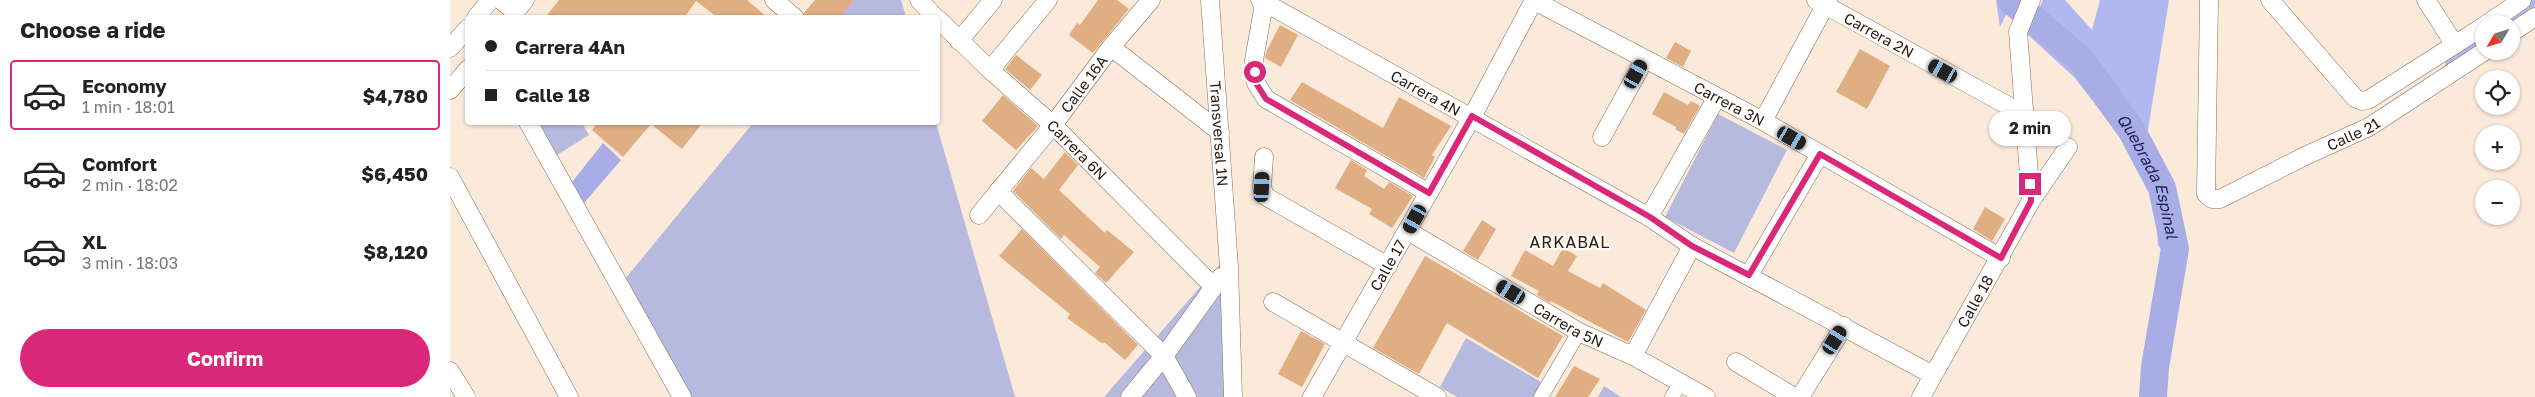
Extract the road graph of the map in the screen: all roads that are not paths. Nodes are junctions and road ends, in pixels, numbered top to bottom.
1 (490, 0) edge
2 (502, 0) edge
3 (774, 0) edge
4 (919, 0) edge
5 (993, 0) edge
6 (1048, 0) edge
7 (1210, 0) edge
8 (1534, 0) edge
9 (2031, 0) edge
10 (2209, 0) edge
11 (2270, 0) edge
12 (2426, 0) edge
13 (2522, 0) edge
14 (1146, 2) edge
15 (1262, 2) edge
16 (1823, 2) edge
17 (1286, 6) edge
18 (517, 10) edge
19 (478, 15) edge
20 (792, 15) edge
21 (934, 15) edge
22 (2500, 15) edge
23 (2535, 17) edge
24 (940, 21) edge
25 (2520, 27) edge
26 (465, 31) edge
27 (2475, 32) edge
28 (959, 41) junction
29 (2455, 45) junction
30 (1111, 47) junction
31 (450, 48) edge
32 (2475, 57) edge
33 (1645, 59) junction
34 (990, 70) junction
35 (465, 72) edge
36 (450, 90) edge
37 (1717, 97) junction
38 (2023, 114) junction
39 (1472, 116) junction
40 (1764, 121) junction
41 (530, 125) edge
42 (1053, 125) junction
43 (1220, 132) junction
44 (1602, 137) dead end
45 (2068, 147) dead end
46 (1820, 154) junction
47 (1264, 157) dead end
48 (450, 177) edge
49 (998, 191) junction
50 (1429, 193) junction
51 (2031, 201) junction
52 (979, 215) dead end
53 (1650, 217) junction
54 (1408, 231) junction
55 (1692, 246) junction
56 (2001, 258) junction
57 (1388, 266) junction
58 (1229, 267) junction
59 (1749, 275) junction
60 (1213, 286) junction
61 (1273, 302) dead end
62 (1844, 326) junction
63 (1579, 332) junction
64 (1344, 344) junction
65 (1164, 356) junction
66 (1632, 356) junction
67 (1736, 362) dead end
68 (450, 371) edge
69 (1934, 375) junction
70 (1676, 390) edge
71 (466, 397) edge
72 (569, 397) edge
73 (682, 397) edge
74 (1130, 397) edge
75 (1187, 397) edge
76 (1233, 397) edge
77 (1312, 397) edge
78 (1437, 397) edge
79 (1541, 397) edge
80 (1706, 397) edge
81 (1794, 397) edge
82 (1800, 397) edge
83 (1921, 397) edge

1 - 19 street
2 - 18 street
3 - 20 street
4 - 21 street, Carrera 6N
5 - 28 street
6 - 34 street
7 - 43 street, Transversal 1N
8 - 33 street, Carrera 3N
8 - 39 street, Calle 17
9 - 38 street
10 - 32 street, Calle 21
11 - 29 street
12 - 29 street
13 - 22 street
14 - 30 street, Calle 16A
15 - 17 street, Carrera 4N
15 - 50 street
16 - 38 street, Carrera 2N
16 - 40 street
17 - 39 street, Carrera 4N
23 - 25 street
24 - 28 street, Carrera 6N
26 - 31 street
27 - 29 street
28 - 34 street, Carrera 6N
30 - 42 street, Calle 16A
30 - 43 street
33 - 37 street, Carrera 3N
33 - 44 street
34 - 42 street, Carrera 6N
35 - 36 street
37 - 40 street, Carrera 3N
37 - 53 street
38 - 51 street
39 - 50 street, Calle 17
39 - 53 street, Carrera 4N
40 - 46 street, Carrera 3N
41 - 73 street
42 - 49 street, Calle 16A
42 - 60 street, Carrera 6N
43 - 58 street, Transversal 1N
45 - 51 street, Calle 18
46 - 56 street, Carrera 3N
46 - 59 street
47 - 57 street
48 - 72 street
49 - 52 street, Calle 16A
49 - 65 street
50 - 54 street, Calle 17
51 - 56 street, Calle 18
53 - 55 street, Carrera 4N
54 - 57 street, Calle 17
54 - 63 street, Carrera 5N
55 - 59 street, Carrera 4N
55 - 66 street
56 - 69 street, Calle 18
57 - 64 street, Calle 17
58 - 60 street
58 - 76 street, Transversal 1N
59 - 62 street, Carrera 4N
60 - 65 street
61 - 64 street
62 - 69 street, Carrera 4N
62 - 82 street
63 - 66 street, Carrera 5N
63 - 79 street
64 - 77 street, Calle 17
64 - 78 street
65 - 74 street
65 - 75 street
66 - 70 street, Carrera 5N
67 - 81 street
68 - 71 street
69 - 83 street, Calle 18
70 - 80 street, Carrera 5N

